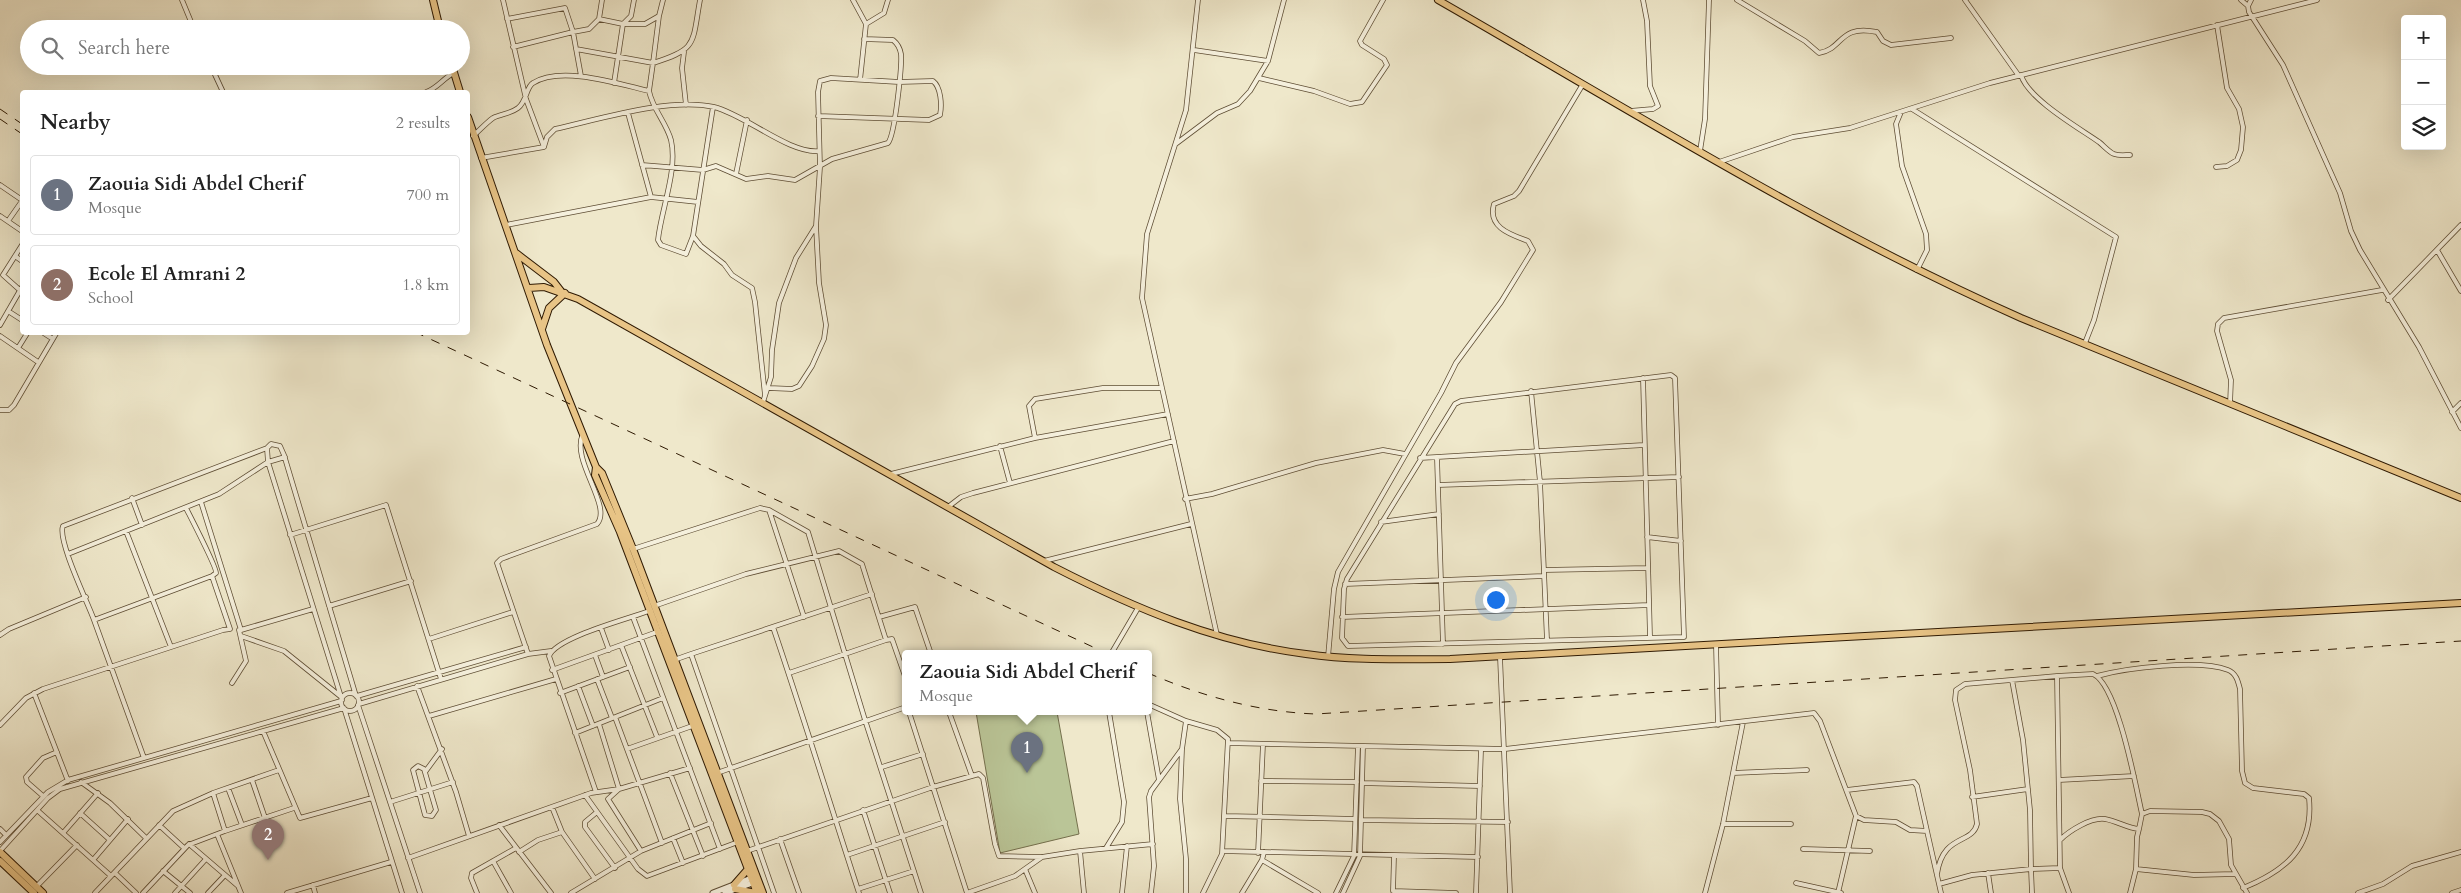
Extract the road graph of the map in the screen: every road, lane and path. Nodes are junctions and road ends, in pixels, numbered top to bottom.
1 (182, 0) edge
2 (432, 0) edge
3 (503, 0) edge
4 (602, 0) edge
5 (634, 0) edge
6 (662, 0) edge
7 (700, 0) edge
8 (853, 0) edge
9 (888, 0) edge
10 (1198, 0) edge
11 (1284, 0) edge
12 (1383, 0) edge
13 (1438, 0) edge
14 (1642, 0) edge
15 (1709, 0) edge
16 (1737, 0) edge
17 (1965, 0) edge
18 (2241, 0) edge
19 (2251, 0) edge
20 (2317, 0) edge
21 (2248, 6) junction
22 (659, 16) junction
23 (2251, 16) junction
24 (507, 19) junction
25 (599, 19) junction
26 (190, 20) edge
27 (438, 20) edge
28 (623, 24) junction
29 (866, 24) junction
30 (2217, 25) junction
31 (573, 32) junction
32 (1951, 38) dead end
33 (864, 39) junction
34 (514, 47) junction
35 (576, 50) junction
36 (1194, 50) junction
37 (684, 52) junction
38 (617, 58) junction
39 (1268, 61) junction
40 (653, 63) junction
41 (215, 75) edge
42 (448, 75) edge
43 (455, 75) edge
44 (2020, 75) junction
45 (581, 76) junction
46 (1259, 78) junction
47 (860, 80) junction
48 (899, 82) junction
49 (614, 83) junction
50 (1583, 84) junction
51 (222, 90) edge
52 (433, 90) edge
53 (459, 90) edge
54 (649, 91) junction
55 (526, 99) junction
56 (686, 105) junction
57 (713, 107) junction
58 (654, 108) junction
59 (1912, 109) junction
60 (1630, 111) junction
61 (1901, 112) junction
62 (628, 113) junction
63 (818, 116) junction
64 (894, 119) junction
65 (747, 120) junction
66 (470, 123) edge
67 (474, 136) junction
68 (1177, 143) junction
69 (544, 147) junction
70 (819, 151) junction
71 (1700, 151) junction
72 (2130, 155) dead end
73 (481, 158) junction
74 (1720, 162) junction
75 (642, 165) junction
76 (820, 167) junction
77 (2216, 167) dead end
78 (671, 168) junction
79 (703, 170) junction
80 (736, 174) junction
81 (0, 186) edge
82 (651, 198) junction
83 (20, 199) edge
84 (666, 199) junction
85 (698, 202) junction
86 (20, 203) edge
87 (0, 216) edge
88 (8, 221) junction
89 (506, 225) junction
90 (2461, 225) edge
91 (816, 226) junction
92 (20, 230) edge
93 (693, 236) junction
94 (20, 248) edge
95 (2437, 250) junction
96 (515, 253) junction
97 (15, 256) junction
98 (20, 260) edge
99 (1917, 270) junction
100 (20, 288) edge
101 (529, 288) junction
102 (2382, 290) junction
103 (2461, 291) edge
104 (564, 292) junction
105 (20, 293) edge
106 (2388, 300) junction
107 (8, 311) junction
108 (20, 319) edge
109 (0, 325) edge
110 (542, 330) junction
111 (26, 335) edge
112 (47, 335) edge
113 (55, 335) edge
114 (0, 336) edge
115 (53, 339) junction
116 (2085, 343) junction
117 (18, 348) junction
118 (38, 362) junction
119 (1643, 378) junction
120 (769, 388) junction
121 (1162, 388) junction
122 (1531, 391) junction
123 (764, 399) junction
124 (2461, 403) edge
125 (2230, 404) junction
126 (0, 410) edge
127 (2452, 412) junction
128 (1168, 414) junction
129 (2461, 428) edge
130 (583, 434) junction
131 (1035, 438) junction
132 (1174, 440) junction
133 (1644, 445) junction
134 (1000, 446) junction
135 (267, 448) junction
136 (1537, 451) junction
137 (1405, 454) junction
138 (285, 458) junction
139 (1420, 458) junction
140 (1437, 458) junction
141 (268, 462) junction
142 (596, 468) junction
143 (892, 474) junction
144 (1645, 477) junction
145 (1679, 477) junction
146 (1540, 482) junction
147 (1010, 483) junction
148 (1438, 484) junction
149 (132, 498) junction
150 (2461, 498) edge
151 (1185, 500) junction
152 (201, 502) junction
153 (948, 507) junction
154 (186, 508) junction
155 (769, 510) junction
156 (1439, 514) junction
157 (1381, 522) junction
158 (1191, 524) junction
159 (142, 525) junction
160 (305, 529) junction
161 (126, 531) junction
162 (290, 534) junction
163 (1647, 537) junction
164 (1681, 541) junction
165 (633, 550) junction
166 (68, 554) junction
167 (816, 556) junction
168 (1044, 561) junction
169 (786, 564) junction
170 (1648, 568) junction
171 (1544, 570) junction
172 (212, 576) junction
173 (1544, 576) junction
174 (1441, 579) junction
175 (411, 581) junction
176 (1345, 584) junction
177 (872, 594) junction
178 (86, 597) junction
179 (152, 598) junction
180 (2461, 603) edge
181 (1649, 605) junction
182 (330, 606) junction
183 (832, 607) junction
184 (1138, 608) junction
185 (1546, 608) junction
186 (313, 609) junction
187 (652, 609) junction
188 (513, 612) junction
189 (1442, 613) junction
190 (633, 617) junction
191 (804, 617) junction
192 (879, 617) junction
193 (1342, 617) junction
194 (94, 620) junction
195 (773, 627) junction
196 (601, 628) junction
197 (230, 629) junction
198 (240, 630) junction
199 (657, 632) junction
200 (0, 635) edge
201 (241, 636) junction
202 (1217, 636) junction
203 (1650, 637) junction
204 (1684, 637) junction
205 (641, 638) junction
206 (429, 639) junction
207 (886, 640) junction
208 (1547, 640) junction
209 (1443, 644) junction
210 (1716, 645) junction
211 (621, 646) junction
212 (171, 647) junction
213 (526, 647) junction
214 (1684, 647) junction
215 (609, 650) junction
216 (930, 650) edge
217 (1113, 650) edge
218 (551, 651) junction
219 (528, 654) junction
220 (692, 654) junction
221 (846, 654) junction
222 (595, 655) junction
223 (1500, 656) junction
224 (1328, 657) junction
225 (674, 660) junction
226 (111, 666) junction
227 (630, 667) junction
228 (902, 668) edge
229 (552, 670) junction
230 (439, 673) junction
231 (789, 673) junction
232 (2057, 676) junction
233 (2096, 676) junction
234 (603, 677) junction
235 (441, 679) junction
236 (556, 679) junction
237 (597, 679) junction
238 (2012, 680) junction
239 (232, 683) dead end
240 (417, 686) junction
241 (578, 686) junction
242 (34, 693) junction
243 (560, 693) junction
244 (357, 696) junction
245 (663, 698) junction
246 (341, 699) junction
247 (358, 704) junction
248 (644, 706) junction
249 (1152, 706) edge
250 (344, 708) junction
251 (902, 708) edge
252 (910, 715) edge
253 (950, 715) edge
254 (1110, 715) edge
255 (1148, 715) edge
256 (429, 716) junction
257 (613, 718) junction
258 (865, 720) junction
259 (1186, 721) junction
260 (1743, 722) junction
261 (0, 724) edge
262 (599, 724) junction
263 (695, 725) junction
264 (1718, 725) junction
265 (593, 726) junction
266 (263, 731) junction
267 (677, 731) junction
268 (575, 733) junction
269 (657, 738) junction
270 (812, 739) junction
271 (1228, 743) junction
272 (1263, 744) junction
273 (1358, 746) junction
274 (1363, 746) junction
275 (442, 749) junction
276 (626, 749) junction
277 (1505, 749) junction
278 (1182, 750) junction
279 (1481, 750) junction
280 (57, 752) junction
281 (923, 754) junction
282 (144, 758) junction
283 (882, 767) junction
284 (690, 768) junction
285 (731, 768) junction
286 (280, 770) junction
287 (1807, 770) dead end
288 (425, 772) junction
289 (670, 773) junction
290 (1733, 773) junction
291 (717, 774) junction
292 (972, 776) junction
293 (2134, 776) junction
294 (68, 780) junction
295 (252, 780) junction
296 (1160, 780) junction
297 (2059, 780) junction
298 (1260, 781) junction
299 (82, 782) junction
300 (453, 782) junction
301 (639, 782) junction
302 (1357, 782) junction
303 (1362, 783) junction
304 (70, 786) junction
305 (1480, 786) junction
306 (933, 787) junction
307 (228, 788) junction
308 (430, 789) junction
309 (619, 789) junction
310 (2028, 789) junction
311 (1847, 790) junction
312 (596, 792) junction
313 (98, 793) junction
314 (213, 793) junction
315 (418, 793) junction
316 (585, 795) junction
317 (43, 796) junction
318 (1972, 797) junction
319 (372, 798) junction
320 (892, 801) junction
321 (390, 802) junction
322 (552, 807) junction
323 (294, 808) junction
324 (37, 810) junction
325 (863, 810) junction
326 (80, 812) junction
327 (597, 812) junction
328 (2142, 814) junction
329 (1224, 816) junction
330 (1856, 816) junction
331 (1259, 817) junction
332 (265, 818) junction
333 (1355, 819) junction
334 (128, 820) junction
335 (834, 820) junction
336 (1361, 820) junction
337 (945, 822) junction
338 (1479, 822) junction
339 (1508, 822) junction
340 (711, 823) junction
341 (1723, 824) junction
342 (1792, 824) dead end
343 (159, 825) junction
344 (242, 825) junction
345 (499, 825) junction
346 (0, 829) edge
347 (2139, 829) junction
348 (694, 830) junction
349 (225, 831) junction
350 (1928, 831) junction
351 (562, 832) junction
352 (62, 833) junction
353 (217, 834) junction
354 (6, 835) junction
355 (468, 836) junction
356 (903, 836) junction
357 (146, 838) junction
358 (673, 838) junction
359 (780, 839) junction
360 (110, 840) junction
361 (2060, 840) junction
362 (0, 842) edge
363 (738, 842) junction
364 (662, 843) junction
365 (189, 844) junction
366 (1153, 844) junction
367 (77, 845) junction
368 (758, 846) junction
369 (874, 846) junction
370 (1127, 846) junction
371 (184, 848) junction
372 (516, 848) junction
373 (1106, 848) junction
374 (720, 849) junction
375 (1803, 849) dead end
376 (0, 851) edge
377 (640, 851) junction
378 (747, 851) junction
379 (1080, 851) junction
380 (1223, 851) junction
381 (1848, 851) junction
382 (1870, 851) dead end
383 (519, 852) junction
384 (1264, 852) junction
385 (2461, 852) edge
386 (1258, 853) junction
387 (703, 856) junction
388 (847, 856) junction
389 (1354, 856) junction
390 (1360, 856) junction
391 (1394, 856) junction
392 (1042, 857) junction
393 (1478, 857) junction
394 (408, 858) junction
395 (630, 858) junction
396 (206, 859) junction
397 (93, 860) junction
398 (1262, 860) junction
399 (0, 861) edge
400 (493, 861) junction
401 (391, 862) junction
402 (683, 863) junction
403 (615, 868) junction
404 (2060, 868) junction
405 (748, 869) junction
406 (2031, 869) junction
407 (1025, 870) junction
408 (2136, 870) junction
409 (163, 871) junction
410 (914, 871) junction
411 (1988, 873) junction
412 (113, 874) junction
413 (2235, 874) junction
414 (224, 875) junction
415 (1937, 876) junction
416 (595, 879) junction
417 (755, 879) junction
418 (886, 880) junction
419 (1796, 882) dead end
420 (1939, 884) junction
421 (313, 885) junction
422 (182, 886) junction
423 (238, 886) junction
424 (734, 887) junction
425 (2243, 888) junction
426 (2461, 890) edge
427 (33, 891) edge
428 (858, 891) edge
429 (1393, 892) edge
430 (43, 893) edge
431 (95, 893) edge
432 (136, 893) edge
433 (143, 893) edge
434 (175, 893) edge
435 (190, 893) edge
436 (208, 893) edge
437 (241, 893) edge
438 (287, 893) edge
439 (315, 893) edge
440 (402, 893) edge
441 (420, 893) edge
442 (478, 893) edge
443 (511, 893) edge
444 (550, 893) edge
445 (571, 893) edge
446 (713, 893) edge
447 (725, 893) edge
448 (757, 893) edge
449 (763, 893) edge
450 (774, 893) edge
451 (799, 893) edge
452 (890, 893) edge
453 (921, 893) edge
454 (967, 893) edge
455 (1035, 893) edge
456 (1084, 893) edge
457 (1122, 893) edge
458 (1151, 893) edge
459 (1186, 893) edge
460 (1203, 893) edge
461 (1242, 893) edge
462 (1318, 893) edge
463 (1336, 893) edge
464 (1343, 893) edge
465 (1456, 893) edge
466 (1476, 893) edge
467 (1510, 893) edge
468 (1705, 893) edge
469 (1839, 893) edge
470 (1941, 893) edge
471 (1991, 893) edge
472 (2032, 893) edge
473 (2069, 893) edge
474 (2130, 893) edge
475 (2247, 893) edge
476 (2358, 893) edge
477 (2452, 893) edge

1 - 26 street
2 - 27 main road
3 - 24 street
4 - 25 street
5 - 28 street
6 - 22 street
7 - 37 street
8 - 29 street
9 - 29 street
10 - 36 street
11 - 39 street
12 - 46 street
13 - 50 main road
14 - 60 street
15 - 71 street
16 - 32 street
17 - 44 street
18 - 21 street
19 - 21 street
20 - 23 street
21 - 23 street
22 - 28 street
22 - 40 street
23 - 30 street
23 - 102 street
24 - 31 street
24 - 34 street
25 - 28 street
25 - 31 street
28 - 38 street
29 - 33 street
30 - 44 street
30 - 77 street
31 - 34 street
31 - 35 street
33 - 47 street
33 - 48 street
34 - 55 street
35 - 38 street
35 - 45 street
36 - 39 street
36 - 68 street
37 - 40 street
37 - 56 street
38 - 40 street
38 - 49 street
39 - 46 street
40 - 54 street
41 - 51 street
42 - 52 street
43 - 53 main road
44 - 59 street
44 - 72 street
45 - 49 street
45 - 55 street
46 - 68 street
47 - 48 street
47 - 63 street
48 - 64 street
48 - 64 street
49 - 54 street
50 - 60 main road
50 - 137 street
54 - 58 street
55 - 67 street
55 - 69 street
56 - 57 street
56 - 58 street
57 - 65 street
57 - 79 street
58 - 62 street
58 - 78 street
59 - 61 street
59 - 116 street
60 - 71 main road
61 - 74 street
61 - 99 street
62 - 69 street
62 - 75 street
63 - 64 street
63 - 70 street
64 - 76 street
65 - 70 street
65 - 80 street
66 - 67 main road
67 - 73 main road
68 - 121 street
69 - 73 street
70 - 76 street
71 - 74 main road
73 - 89 main road
74 - 99 main road
75 - 78 street
75 - 82 street
76 - 80 street
76 - 91 street
78 - 79 street
78 - 84 street
79 - 80 street
79 - 85 street
81 - 83 street
82 - 84 street
82 - 89 street
84 - 85 street
84 - 93 street
85 - 93 street
86 - 88 street
87 - 88 street
88 - 92 street
89 - 96 main road
90 - 95 street
91 - 120 street
91 - 120 street
93 - 123 street
94 - 97 street
95 - 103 street
95 - 106 street
96 - 101 main road
96 - 104 main road
97 - 98 street
97 - 100 street
99 - 116 main road
101 - 104 main road
101 - 110 main road
102 - 106 street
102 - 125 street
104 - 110 main road
104 - 123 main road
105 - 107 street
106 - 127 street
107 - 108 street
107 - 109 street
110 - 130 main road
111 - 117 street
112 - 115 street
113 - 115 street
114 - 117 street
115 - 118 street
116 - 125 main road
117 - 118 street
118 - 126 street
119 - 122 street
119 - 133 street
119 - 145 street
120 - 123 street
121 - 128 street
121 - 131 street
122 - 136 street
122 - 139 street
123 - 143 main road
124 - 127 street
125 - 150 main road
127 - 129 street
128 - 131 street
128 - 132 street
130 - 142 main road
130 - 188 street
131 - 134 street
132 - 147 street
132 - 151 street
133 - 136 street
133 - 144 street
134 - 143 street
134 - 147 street
135 - 138 street
135 - 141 street
135 - 149 street
136 - 140 street
136 - 146 street
137 - 151 street
137 - 224 street
138 - 141 street
138 - 160 street
139 - 140 street
139 - 157 street
140 - 148 street
141 - 152 street
141 - 162 street
142 - 165 main road
142 - 187 main road
143 - 153 main road
144 - 145 street
144 - 146 street
144 - 163 street
145 - 164 street
146 - 148 street
146 - 171 street
147 - 153 street
148 - 156 street
149 - 159 street
149 - 166 street
151 - 158 street
152 - 154 street
152 - 198 street
153 - 168 main road
154 - 159 street
154 - 172 street
155 - 165 street
155 - 167 street
155 - 169 street
156 - 157 street
156 - 174 street
157 - 176 street
158 - 168 street
158 - 202 street
159 - 161 street
160 - 162 street
160 - 175 street
160 - 182 street
161 - 166 street
161 - 179 street
162 - 186 street
163 - 164 street
163 - 170 street
164 - 204 street
165 - 187 main road
166 - 178 street
167 - 169 street
167 - 177 street
167 - 183 street
168 - 184 main road
169 - 187 street
169 - 191 street
170 - 171 street
170 - 181 street
171 - 173 street
172 - 179 street
172 - 197 street
173 - 174 street
173 - 185 street
174 - 176 street
174 - 189 street
175 - 182 street
175 - 206 street
176 - 193 street
177 - 183 street
177 - 192 street
178 - 194 street
178 - 200 street
179 - 194 street
179 - 212 street
180 - 210 main road
181 - 185 street
181 - 203 street
182 - 244 street
183 - 191 street
183 - 221 street
184 - 202 main road
184 - 217 street
185 - 189 street
185 - 208 street
186 - 198 street
186 - 246 street
187 - 190 street
187 - 199 main road
187 - 225 main road
188 - 206 street
188 - 213 street
189 - 193 street
189 - 209 street
190 - 196 street
190 - 205 street
191 - 195 street
192 - 207 street
192 - 216 street
193 - 209 street
194 - 226 street
195 - 220 street
195 - 231 street
196 - 215 street
196 - 218 street
197 - 198 street
197 - 212 street
198 - 201 street
199 - 205 street
199 - 263 main road
201 - 239 street
201 - 246 street
202 - 224 main road
203 - 204 street
203 - 208 street
204 - 214 street
205 - 211 street
205 - 245 street
206 - 230 street
207 - 221 street
207 - 228 street
208 - 209 street
210 - 214 main road
210 - 264 street
211 - 215 street
211 - 227 street
212 - 226 street
213 - 219 street
213 - 230 street
214 - 223 main road
215 - 222 street
218 - 219 street
218 - 229 street
219 - 235 street
220 - 225 street
220 - 285 street
221 - 231 street
221 - 258 street
222 - 229 street
222 - 234 street
223 - 224 main road
223 - 277 street
225 - 263 main road
226 - 242 street
226 - 282 street
227 - 234 street
227 - 248 street
229 - 236 street
230 - 235 street
230 - 244 street
231 - 270 street
232 - 233 street
232 - 238 street
232 - 297 street
233 - 293 street
233 - 425 street
234 - 237 street
235 - 240 street
236 - 243 street
236 - 256 street
237 - 241 street
237 - 257 street
238 - 310 street
238 - 318 street
240 - 247 street
240 - 256 street
241 - 243 street
241 - 265 street
242 - 261 street
242 - 280 street
243 - 268 street
244 - 246 street
244 - 247 street
245 - 248 street
245 - 267 street
246 - 250 street
246 - 282 street
247 - 250 street
247 - 321 street
248 - 257 street
248 - 269 street
249 - 259 street
250 - 266 street
250 - 319 street
251 - 258 street
252 - 281 street
253 - 292 street
254 - 373 street
255 - 296 street
256 - 275 street
257 - 262 street
257 - 276 street
258 - 270 street
258 - 283 street
259 - 271 street
259 - 278 street
260 - 264 street
260 - 290 street
260 - 311 street
262 - 265 street
262 - 309 street
263 - 267 street
263 - 291 main road
263 - 363 main road
264 - 277 street
265 - 268 street
266 - 286 street
266 - 299 street
267 - 269 street
267 - 284 street
268 - 312 street
269 - 276 street
270 - 285 street
270 - 335 street
271 - 272 street
271 - 329 street
272 - 273 street
272 - 298 street
273 - 274 street
273 - 302 street
274 - 279 street
274 - 303 street
275 - 288 street
275 - 300 street
276 - 301 street
277 - 279 street
277 - 339 street
278 - 296 street
278 - 459 street
279 - 305 street
280 - 294 street
280 - 317 street
281 - 283 street
281 - 306 street
282 - 294 street
283 - 320 street
284 - 289 street
284 - 340 street
285 - 291 street
285 - 368 street
286 - 295 street
286 - 323 street
287 - 290 street
288 - 308 street
288 - 315 street
289 - 301 street
289 - 348 street
290 - 341 street
291 - 378 main road
292 - 306 street
292 - 392 street
293 - 297 street
293 - 328 street
294 - 304 street
294 - 317 street
295 - 307 street
295 - 332 street
296 - 366 street
297 - 361 street
298 - 302 street
298 - 331 street
299 - 304 street
299 - 313 street
300 - 308 street
300 - 355 street
301 - 309 street
301 - 364 street
302 - 333 street
303 - 305 street
303 - 336 street
304 - 324 street
305 - 338 street
306 - 320 street
306 - 337 street
307 - 314 street
307 - 344 street
308 - 315 street
308 - 315 street
309 - 312 street
309 - 377 street
310 - 318 street
310 - 406 street
311 - 330 street
311 - 350 street
312 - 316 street
313 - 326 street
313 - 334 street
314 - 343 street
314 - 349 street
315 - 321 street
316 - 322 street
316 - 327 street
317 - 354 street
318 - 415 street
319 - 323 street
319 - 401 street
320 - 325 street
320 - 356 street
321 - 394 street
322 - 345 street
322 - 351 street
323 - 332 street
324 - 352 street
324 - 376 street
325 - 335 street
325 - 369 street
326 - 352 street
326 - 360 street
327 - 395 street
327 - 403 street
328 - 347 street
328 - 413 street
329 - 331 street
329 - 380 street
330 - 350 street
330 - 381 street
331 - 333 street
331 - 386 street
332 - 344 street
333 - 389 street
334 - 357 street
334 - 360 street
335 - 359 street
335 - 388 street
336 - 338 street
336 - 390 street
337 - 356 street
337 - 454 street
338 - 339 street
338 - 393 street
339 - 467 street
340 - 348 street
340 - 374 street
341 - 342 street
341 - 468 street
343 - 357 street
343 - 371 street
344 - 349 street
345 - 355 street
345 - 372 street
346 - 354 street
347 - 361 street
347 - 408 street
348 - 358 street
348 - 387 street
349 - 353 street
350 - 415 street
351 - 383 street
351 - 416 street
352 - 367 street
353 - 365 street
353 - 423 street
354 - 362 street
355 - 394 street
356 - 369 street
356 - 410 street
357 - 412 street
358 - 364 street
358 - 402 street
359 - 368 street
359 - 451 street
360 - 397 street
361 - 404 street
363 - 374 street
363 - 405 main road
364 - 377 street
365 - 371 street
365 - 396 street
366 - 370 street
366 - 458 street
367 - 397 street
367 - 427 street
368 - 378 street
368 - 450 street
369 - 388 street
369 - 418 street
370 - 373 street
370 - 457 street
371 - 409 street
372 - 383 street
372 - 400 street
373 - 379 street
374 - 387 street
375 - 381 street
376 - 427 main road
377 - 395 street
378 - 417 main road
379 - 392 street
379 - 456 street
380 - 386 street
380 - 460 street
381 - 382 street
381 - 469 street
383 - 444 street
384 - 386 street
384 - 389 street
384 - 398 street
385 - 476 street
387 - 402 street
388 - 428 street
389 - 390 street
389 - 463 street
390 - 391 street
390 - 464 street
391 - 393 street
391 - 429 street
392 - 407 street
393 - 466 street
394 - 441 street
395 - 402 street
395 - 403 street
396 - 414 street
396 - 422 street
397 - 412 street
398 - 461 street
398 - 462 street
399 - 427 main road
400 - 442 street
400 - 443 street
401 - 421 street
401 - 440 street
403 - 416 street
404 - 406 street
404 - 473 street
405 - 417 main road
405 - 424 main road
406 - 411 street
406 - 472 street
407 - 454 street
407 - 455 street
408 - 413 street
408 - 474 street
409 - 422 street
409 - 433 street
410 - 418 street
410 - 453 street
411 - 420 street
411 - 471 street
412 - 431 street
412 - 432 street
413 - 425 street
414 - 423 street
414 - 436 street
415 - 420 street
416 - 445 street
417 - 424 street
417 - 448 main road
417 - 449 main road
418 - 428 street
418 - 452 street
419 - 469 street
420 - 470 street
421 - 438 street
421 - 439 street
422 - 434 street
422 - 435 street
423 - 437 street
424 - 446 street
424 - 447 street
424 - 448 main road
425 - 475 street
426 - 477 street
427 - 430 main road
429 - 465 street

